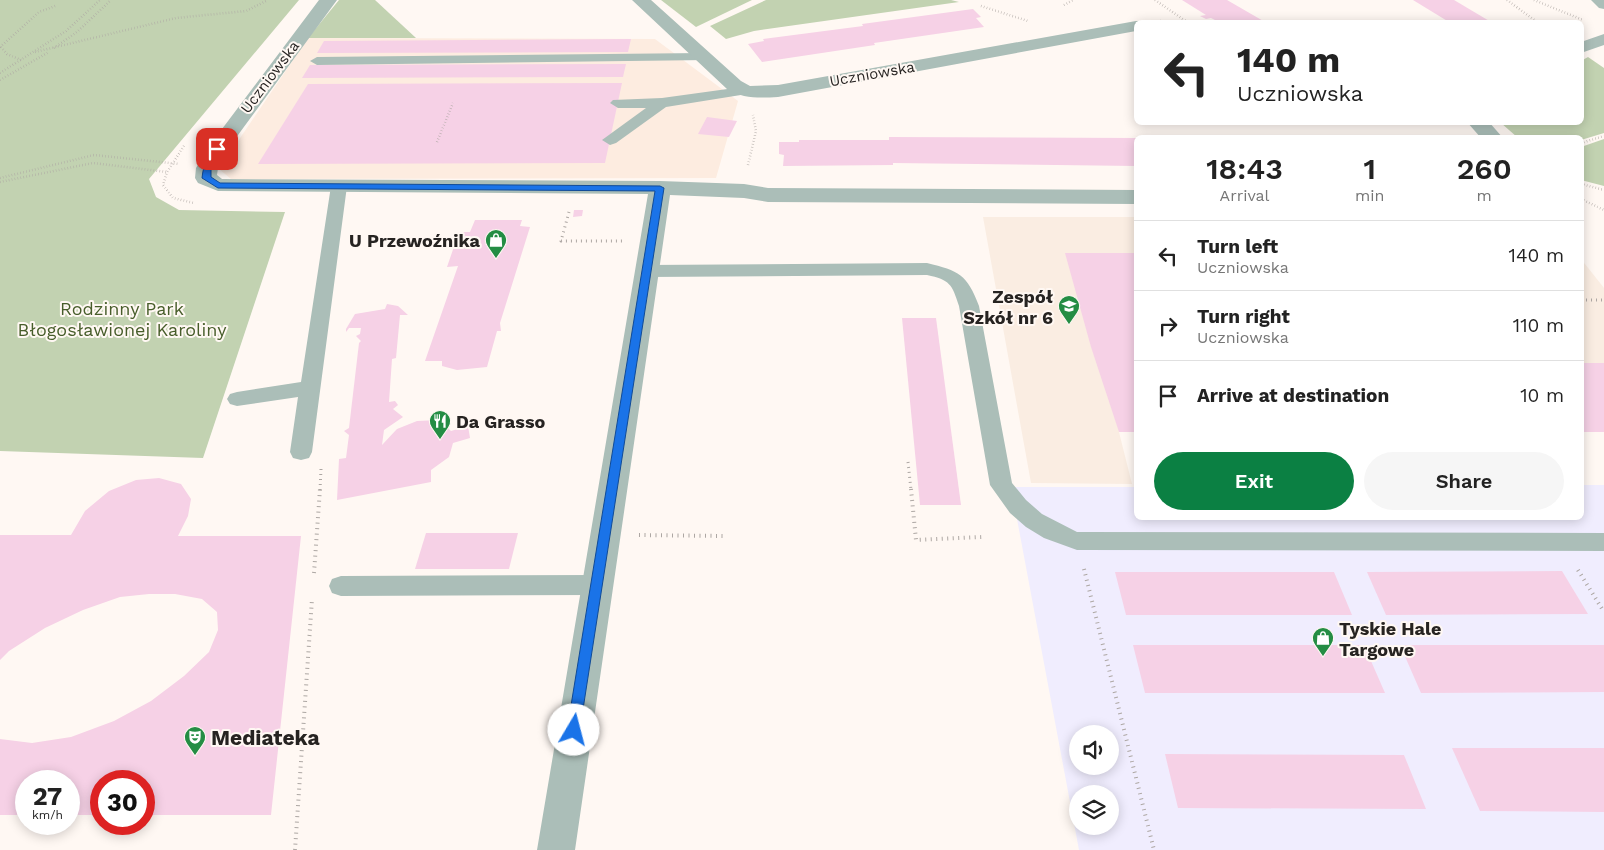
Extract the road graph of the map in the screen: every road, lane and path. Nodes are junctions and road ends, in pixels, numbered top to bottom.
1 (100, 0) edge
2 (111, 0) edge
3 (268, 0) edge
4 (328, 0) edge
5 (641, 0) edge
6 (1072, 0) edge
7 (1155, 0) edge
8 (1507, 0) edge
9 (1534, 0) edge
10 (1598, 0) edge
11 (1064, 5) dead end
12 (1604, 5) edge
13 (55, 6) dead end
14 (981, 6) dead end
15 (1184, 20) edge
16 (1534, 20) edge
17 (1584, 20) edge
18 (1036, 23) dead end
19 (1134, 26) edge
20 (1604, 39) edge
21 (0, 47) edge
22 (1584, 47) edge
23 (52, 50) junction
24 (35, 52) junction
25 (703, 57) junction
26 (22, 61) junction
27 (317, 61) dead end
28 (0, 73) edge
29 (0, 80) edge
30 (742, 91) junction
31 (453, 103) dead end
32 (618, 103) dead end
33 (662, 103) junction
34 (1480, 125) edge
35 (756, 130) dead end
36 (1490, 135) edge
37 (1604, 136) edge
38 (610, 140) dead end
39 (437, 142) dead end
40 (1584, 142) edge
41 (178, 164) dead end
42 (747, 169) dead end
43 (167, 172) dead end
44 (0, 178) edge
45 (0, 182) edge
46 (1584, 185) edge
47 (339, 186) junction
48 (660, 188) junction
49 (1604, 190) edge
50 (1134, 197) edge
51 (1584, 200) edge
52 (570, 208) dead end
53 (1604, 210) edge
54 (650, 241) junction
55 (646, 271) junction
56 (1584, 300) edge
57 (1604, 300) edge
58 (310, 388) junction
59 (237, 399) dead end
60 (301, 452) joint
61 (908, 462) dead end
62 (630, 535) dead end
63 (726, 536) dead end
64 (983, 537) dead end
65 (1077, 541) junction
66 (1560, 542) junction
67 (1604, 542) edge
68 (314, 577) dead end
69 (597, 585) junction
70 (341, 586) dead end
71 (312, 597) dead end
72 (1604, 612) edge
73 (295, 850) edge
74 (556, 850) edge
75 (1154, 850) edge

1 - 24 path
2 - 23 path
3 - 23 path
4 - 47 street, Uczniowska
5 - 25 street
6 - 11 path
7 - 15 path
8 - 16 path
9 - 17 path
10 - 12 lane
13 - 21 path
14 - 18 path
19 - 30 street, Uczniowska
20 - 22 street
21 - 26 path
23 - 24 path
23 - 29 path
24 - 26 path
25 - 27 lane
25 - 30 street
26 - 28 path
30 - 33 lane
31 - 39 path
32 - 33 lane
33 - 38 lane
34 - 36 street
35 - 42 path
37 - 40 path
41 - 44 path
43 - 45 path
46 - 49 path
47 - 48 street, Uczniowska
47 - 58 lane
48 - 50 street, Uczniowska
48 - 54 street
51 - 53 path
52 - 54 path
54 - 55 street
55 - 65 lane
55 - 69 street
56 - 57 path
58 - 59 lane
58 - 60 lane
60 - 68 path
61 - 64 path
62 - 63 path
65 - 66 lane
65 - 75 path
66 - 67 lane
66 - 72 path
69 - 70 lane
69 - 74 street
71 - 73 path

